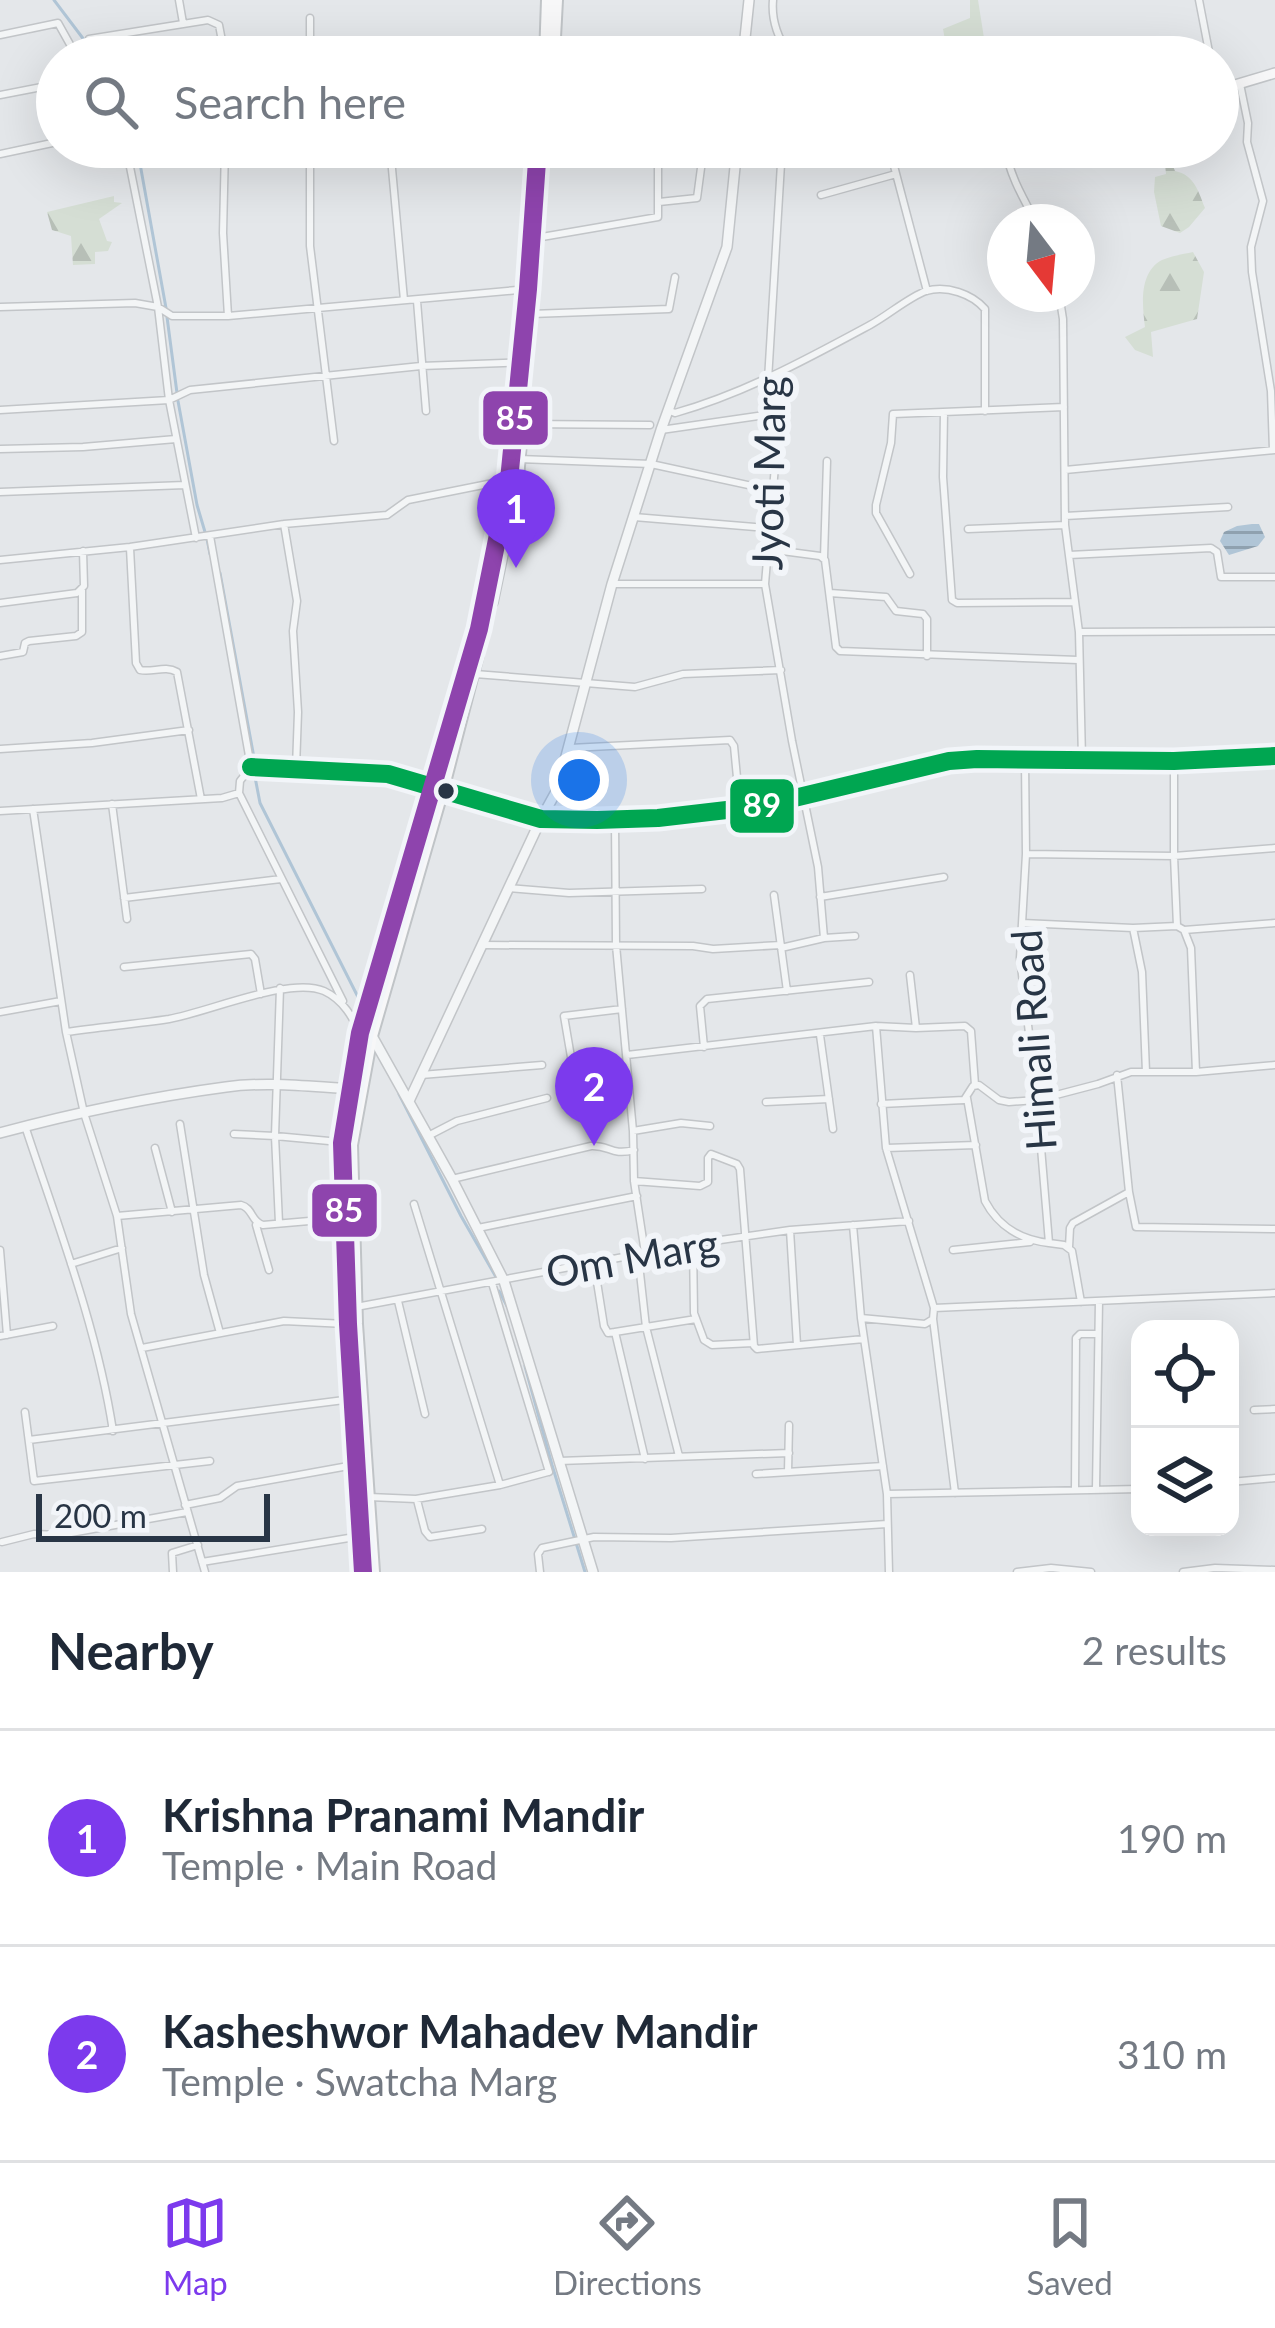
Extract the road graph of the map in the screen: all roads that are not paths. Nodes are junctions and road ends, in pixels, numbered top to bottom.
1 (178, 0) edge
2 (547, 0) edge
3 (557, 0) edge
4 (749, 0) edge
5 (773, 0) edge
6 (1199, 0) edge
7 (310, 18) dead end
8 (183, 23) junction
9 (0, 35) edge
10 (66, 36) edge
11 (107, 36) edge
12 (221, 36) edge
13 (310, 36) edge
14 (549, 36) edge
15 (552, 36) edge
16 (745, 36) edge
17 (777, 36) edge
18 (1206, 36) edge
19 (1275, 73) edge
20 (1240, 84) joint
21 (36, 88) edge
22 (0, 95) edge
23 (36, 146) edge
24 (0, 154) edge
25 (130, 168) edge
26 (225, 168) edge
27 (310, 168) edge
28 (393, 168) edge
29 (540, 168) edge
30 (541, 168) edge
31 (658, 168) edge
32 (702, 168) edge
33 (734, 168) edge
34 (781, 168) edge
35 (894, 168) edge
36 (1011, 168) edge
37 (896, 174) junction
38 (821, 195) dead end
39 (659, 202) junction
40 (1027, 204) edge
41 (536, 238) junction
42 (675, 277) dead end
43 (531, 288) junction
44 (927, 291) junction
45 (416, 299) junction
46 (404, 300) junction
47 (0, 307) edge
48 (158, 307) junction
49 (319, 309) junction
50 (1062, 312) edge
51 (531, 314) junction
52 (228, 316) junction
53 (525, 362) junction
54 (422, 366) junction
55 (326, 376) junction
56 (768, 380) junction
57 (169, 400) junction
58 (1064, 407) junction
59 (0, 410) edge
60 (426, 410) dead end
61 (668, 411) junction
62 (985, 411) junction
63 (944, 412) junction
64 (772, 414) junction
65 (523, 424) junction
66 (656, 427) junction
67 (176, 439) junction
68 (334, 441) dead end
69 (0, 449) edge
70 (1274, 450) edge
71 (519, 459) junction
72 (827, 461) dead end
73 (651, 464) junction
74 (1064, 470) junction
75 (513, 479) junction
76 (185, 485) junction
77 (772, 490) junction
78 (0, 492) edge
79 (1228, 507) dead end
80 (634, 517) junction
81 (1065, 520) junction
82 (284, 524) junction
83 (769, 529) junction
84 (968, 529) dead end
85 (211, 536) junction
86 (196, 538) junction
87 (130, 547) junction
88 (767, 550) junction
89 (83, 551) junction
90 (1069, 556) junction
91 (824, 558) junction
92 (0, 560) edge
93 (910, 574) dead end
94 (1275, 578) edge
95 (612, 584) junction
96 (765, 584) junction
97 (82, 590) junction
98 (830, 593) junction
99 (1075, 602) junction
100 (0, 603) edge
101 (1275, 631) edge
102 (1079, 632) junction
103 (0, 656) edge
104 (927, 656) junction
105 (1079, 660) junction
106 (781, 670) junction
107 (473, 674) junction
108 (584, 685) junction
109 (189, 730) junction
110 (0, 748) edge
111 (570, 748) junction
112 (1275, 756) edge
113 (1082, 759) junction
114 (1025, 760) junction
115 (1174, 761) junction
116 (251, 766) junction
117 (296, 768) junction
118 (438, 788) junction
119 (239, 793) junction
120 (805, 796) junction
121 (201, 799) junction
122 (112, 804) junction
123 (740, 808) junction
124 (34, 809) junction
125 (0, 811) edge
126 (541, 819) junction
127 (614, 819) junction
128 (1275, 848) edge
129 (1026, 854) junction
130 (1174, 856) junction
131 (944, 877) dead end
132 (282, 879) junction
133 (508, 888) junction
134 (702, 889) dead end
135 (616, 892) junction
136 (775, 895) dead end
137 (820, 897) junction
138 (124, 898) junction
139 (127, 919) dead end
140 (1022, 923) junction
141 (1275, 923) edge
142 (1132, 928) junction
143 (1180, 928) junction
144 (855, 936) dead end
145 (824, 938) junction
146 (482, 945) junction
147 (616, 945) junction
148 (781, 946) junction
149 (124, 967) dead end
150 (910, 975) dead end
151 (869, 982) dead end
152 (280, 988) junction
153 (787, 991) junction
154 (261, 994) junction
155 (62, 1000) junction
156 (343, 1001) junction
157 (622, 1009) junction
158 (0, 1012) edge
159 (876, 1026) junction
160 (916, 1028) junction
161 (67, 1032) junction
162 (366, 1035) junction
163 (820, 1035) junction
164 (704, 1047) junction
165 (627, 1055) junction
166 (542, 1065) dead end
167 (1275, 1065) edge
168 (1146, 1072) junction
169 (1196, 1072) junction
170 (421, 1076) junction
171 (1117, 1076) junction
172 (276, 1084) junction
173 (976, 1085) junction
174 (357, 1090) junction
175 (547, 1098) dead end
176 (578, 1098) dead end
177 (967, 1098) junction
178 (829, 1099) junction
179 (1037, 1100) junction
180 (409, 1101) junction
181 (766, 1102) dead end
182 (881, 1104) junction
183 (84, 1113) junction
184 (180, 1124) dead end
185 (25, 1126) junction
186 (710, 1126) dead end
187 (833, 1129) dead end
188 (633, 1131) junction
189 (0, 1133) edge
190 (235, 1134) dead end
191 (275, 1136) junction
192 (428, 1136) junction
193 (342, 1143) junction
194 (976, 1145) junction
195 (155, 1148) dead end
196 (886, 1148) junction
197 (634, 1150) junction
198 (452, 1179) junction
199 (634, 1181) junction
200 (1130, 1192) junction
201 (637, 1196) junction
202 (414, 1204) dead end
203 (196, 1210) junction
204 (172, 1212) junction
205 (117, 1216) junction
206 (349, 1218) junction
207 (909, 1221) junction
208 (255, 1222) junction
209 (278, 1223) junction
210 (854, 1226) junction
211 (478, 1228) junction
212 (1275, 1229) edge
213 (790, 1230) junction
214 (744, 1237) junction
215 (1033, 1242) junction
216 (692, 1244) junction
217 (1049, 1244) junction
218 (1069, 1247) junction
219 (122, 1248) junction
220 (0, 1250) edge
221 (953, 1250) dead end
222 (642, 1254) junction
223 (594, 1263) junction
224 (1, 1264) edge
225 (71, 1264) junction
226 (269, 1270) dead end
227 (498, 1282) junction
228 (441, 1292) junction
229 (1275, 1293) edge
230 (398, 1301) junction
231 (1099, 1301) junction
232 (1081, 1302) junction
233 (356, 1307) junction
234 (934, 1308) junction
235 (861, 1318) junction
236 (696, 1319) junction
237 (934, 1319) junction
238 (352, 1324) junction
239 (53, 1326) dead end
240 (646, 1327) junction
241 (220, 1333) junction
242 (615, 1333) junction
243 (1098, 1334) junction
244 (4, 1335) edge
245 (864, 1340) junction
246 (753, 1343) junction
247 (797, 1345) junction
248 (142, 1348) junction
249 (357, 1399) junction
250 (1275, 1409) edge
251 (1254, 1410) dead end
252 (25, 1412) dead end
253 (425, 1414) dead end
254 (163, 1425) junction
255 (789, 1425) dead end
256 (112, 1431) junction
257 (28, 1440) junction
258 (789, 1453) junction
259 (679, 1457) junction
260 (645, 1459) junction
261 (210, 1461) dead end
262 (358, 1464) junction
263 (173, 1465) junction
264 (883, 1466) junction
265 (556, 1468) junction
266 (788, 1472) junction
267 (755, 1474) dead end
268 (1275, 1478) edge
269 (1239, 1481) edge
270 (500, 1484) junction
271 (1096, 1489) junction
272 (1131, 1489) edge
273 (1076, 1490) junction
274 (955, 1493) junction
275 (887, 1494) junction
276 (369, 1497) junction
277 (416, 1499) junction
278 (186, 1509) junction
279 (887, 1524) junction
280 (482, 1529) dead end
281 (361, 1536) junction
282 (582, 1538) junction
283 (2, 1542) edge
284 (198, 1545) junction
285 (202, 1562) junction
286 (1275, 1570) edge
287 (1193, 1571) edge
288 (173, 1572) edge
289 (205, 1572) edge
290 (363, 1572) edge
291 (374, 1572) edge
292 (541, 1572) edge
293 (593, 1572) edge
294 (889, 1572) edge
295 (1017, 1572) edge
296 (1090, 1572) edge
297 (1183, 1572) edge

1 - 8 street
2 - 14 main road
3 - 15 main road
4 - 16 main road
5 - 17 street
6 - 18 street
7 - 13 street
8 - 11 street
8 - 12 street
9 - 10 street
19 - 20 main road
20 - 70 street
21 - 22 street
23 - 24 street
25 - 48 street
26 - 52 street
27 - 49 street
28 - 46 street
29 - 43 main road
30 - 41 main road
31 - 39 street
32 - 39 street
33 - 61 street
34 - 56 street, Jyoti Marg
35 - 37 street
36 - 40 street
37 - 38 street
37 - 44 street
39 - 41 street
41 - 43 main road
42 - 51 street
43 - 45 street
43 - 51 main road
43 - 53 main road
44 - 56 street
44 - 62 street
45 - 46 street
45 - 54 street
46 - 49 street
47 - 48 street
48 - 52 street
48 - 57 street
49 - 52 street
49 - 55 street
50 - 58 street
51 - 53 main road
53 - 54 street
53 - 65 main road
53 - 75 main road
54 - 55 street
54 - 60 street
55 - 57 street
55 - 68 street
56 - 61 street
56 - 64 street, Jyoti Marg
57 - 59 street
57 - 67 street
58 - 62 street
58 - 74 street
61 - 66 street
62 - 63 street
63 - 93 street
63 - 99 street
64 - 66 street
64 - 77 street, Jyoti Marg
65 - 66 street
65 - 71 main road
66 - 73 street
67 - 69 street
67 - 76 street
70 - 74 street
71 - 73 street
71 - 75 main road
72 - 91 street
73 - 77 street
73 - 80 street
74 - 81 street
75 - 82 street
75 - 107 main road
75 - 118 main road
76 - 78 street
76 - 86 street
77 - 83 street, Jyoti Marg
79 - 81 street
80 - 83 street
80 - 95 street
81 - 84 street
81 - 90 street
82 - 85 street
82 - 117 street
83 - 88 street, Jyoti Marg
85 - 86 street
85 - 116 street
86 - 87 street
87 - 89 street
87 - 109 street
88 - 91 street
88 - 96 street, Jyoti Marg
89 - 92 street
89 - 97 street
90 - 94 street
90 - 99 street
91 - 98 street
95 - 96 street
95 - 108 street
96 - 106 street, Jyoti Marg
97 - 100 street
97 - 103 street
98 - 104 street
98 - 104 street
99 - 102 street
101 - 102 street
102 - 105 street
104 - 105 street
105 - 113 street
106 - 108 street
106 - 120 street, Jyoti Marg
107 - 108 street
107 - 118 main road
108 - 111 street
109 - 110 street
109 - 121 street
111 - 123 street
111 - 126 street
112 - 115 street
113 - 114 street
113 - 115 street
114 - 120 street
114 - 129 street, Himali Road
115 - 130 street
116 - 117 street
116 - 119 street
117 - 118 street
118 - 126 street
118 - 162 main road
119 - 121 street
119 - 132 street
120 - 123 street
120 - 137 street, Jyoti Marg
121 - 122 street
122 - 124 street
122 - 138 street
123 - 127 street
124 - 125 street
124 - 155 street
126 - 127 street
126 - 133 street
127 - 135 street
128 - 130 street
129 - 130 street
129 - 140 street, Himali Road
130 - 143 street
131 - 137 street
132 - 138 street
132 - 156 street
133 - 135 street
133 - 146 street
134 - 135 street
135 - 147 street
136 - 148 street
137 - 145 street, Jyoti Marg
138 - 139 street
140 - 142 street
140 - 179 street, Himali Road
141 - 143 street
142 - 143 street
142 - 168 street
143 - 169 street
144 - 145 street
145 - 148 street
146 - 147 street
146 - 170 street
147 - 148 street
147 - 157 street
148 - 153 street
149 - 154 street
150 - 160 street
151 - 153 street
152 - 154 street
152 - 156 street
152 - 172 street
153 - 164 street
154 - 161 street
155 - 158 street
155 - 161 street
156 - 162 street
157 - 165 street
157 - 176 street
159 - 160 street
159 - 163 street
159 - 182 street
160 - 173 street
161 - 183 street
162 - 174 main road
162 - 174 main road
162 - 180 street
163 - 164 street
163 - 178 street
164 - 165 street
165 - 188 street
166 - 170 street
167 - 169 street
168 - 169 street
168 - 171 street
170 - 180 street
171 - 179 street
171 - 200 street
172 - 174 street
172 - 183 street
172 - 191 street
173 - 177 street
173 - 179 street
174 - 193 main road
174 - 206 main road
175 - 192 street
177 - 182 street
177 - 194 street
178 - 181 street
178 - 187 street
179 - 217 street, Himali Road
180 - 192 street
182 - 196 street
183 - 185 street
183 - 205 street
184 - 203 street
185 - 189 street
185 - 225 street
186 - 188 street
188 - 197 street
190 - 191 street
191 - 193 street
191 - 209 street
192 - 198 street
193 - 206 main road
194 - 196 street
194 - 215 street
195 - 204 street
196 - 207 street
197 - 198 street
197 - 199 street
198 - 211 street
199 - 201 street
199 - 214 street
200 - 212 street
200 - 218 street
201 - 211 street
201 - 222 street
202 - 228 street
203 - 204 street
203 - 208 street
203 - 241 street
204 - 205 street
205 - 219 street
206 - 209 street
206 - 233 main road
206 - 238 main road
207 - 210 street, Om Marg
207 - 234 street
208 - 209 street
208 - 226 street
210 - 213 street, Om Marg
210 - 235 street
211 - 227 street
213 - 214 street, Om Marg
213 - 247 street
214 - 216 street, Om Marg
214 - 246 street
215 - 217 street
215 - 221 street
216 - 222 street, Om Marg
216 - 236 street
217 - 218 street
218 - 232 street
219 - 225 street
219 - 248 street
220 - 224 street
222 - 223 street, Om Marg
222 - 240 street
223 - 227 street, Om Marg
223 - 242 street
224 - 244 street
225 - 256 street
227 - 228 street, Om Marg
227 - 265 street
228 - 230 street, Om Marg
228 - 270 street
229 - 231 street
230 - 233 street, Om Marg
230 - 253 street
231 - 232 street
231 - 243 street
232 - 234 street
233 - 238 main road
234 - 237 street
235 - 237 street
235 - 245 street
236 - 240 street
236 - 246 street
237 - 274 street
238 - 241 street
238 - 249 main road
239 - 244 street
240 - 242 street
240 - 259 street
241 - 248 street
242 - 260 street
243 - 271 street
243 - 273 street
245 - 247 street
245 - 264 street
246 - 247 street
248 - 254 street
249 - 254 street
249 - 262 main road
249 - 276 main road
250 - 251 street
252 - 257 street
254 - 256 street
254 - 263 street
255 - 258 street
256 - 257 street
257 - 263 street
258 - 259 street
258 - 266 street
259 - 260 street
260 - 265 street
261 - 263 street
262 - 278 street
262 - 281 main road
263 - 278 street
264 - 266 street
264 - 275 street
265 - 270 street
265 - 282 street
266 - 267 street
268 - 269 street
270 - 277 street
271 - 272 street
271 - 273 street
273 - 274 street
274 - 275 street
275 - 279 street
276 - 277 street
276 - 291 main road
277 - 280 street
278 - 283 street
278 - 284 street
279 - 282 street
279 - 294 street
281 - 285 street
281 - 290 main road
282 - 292 street
282 - 293 street
284 - 285 street
284 - 288 street
285 - 289 street
286 - 287 street
287 - 297 street
295 - 296 street

